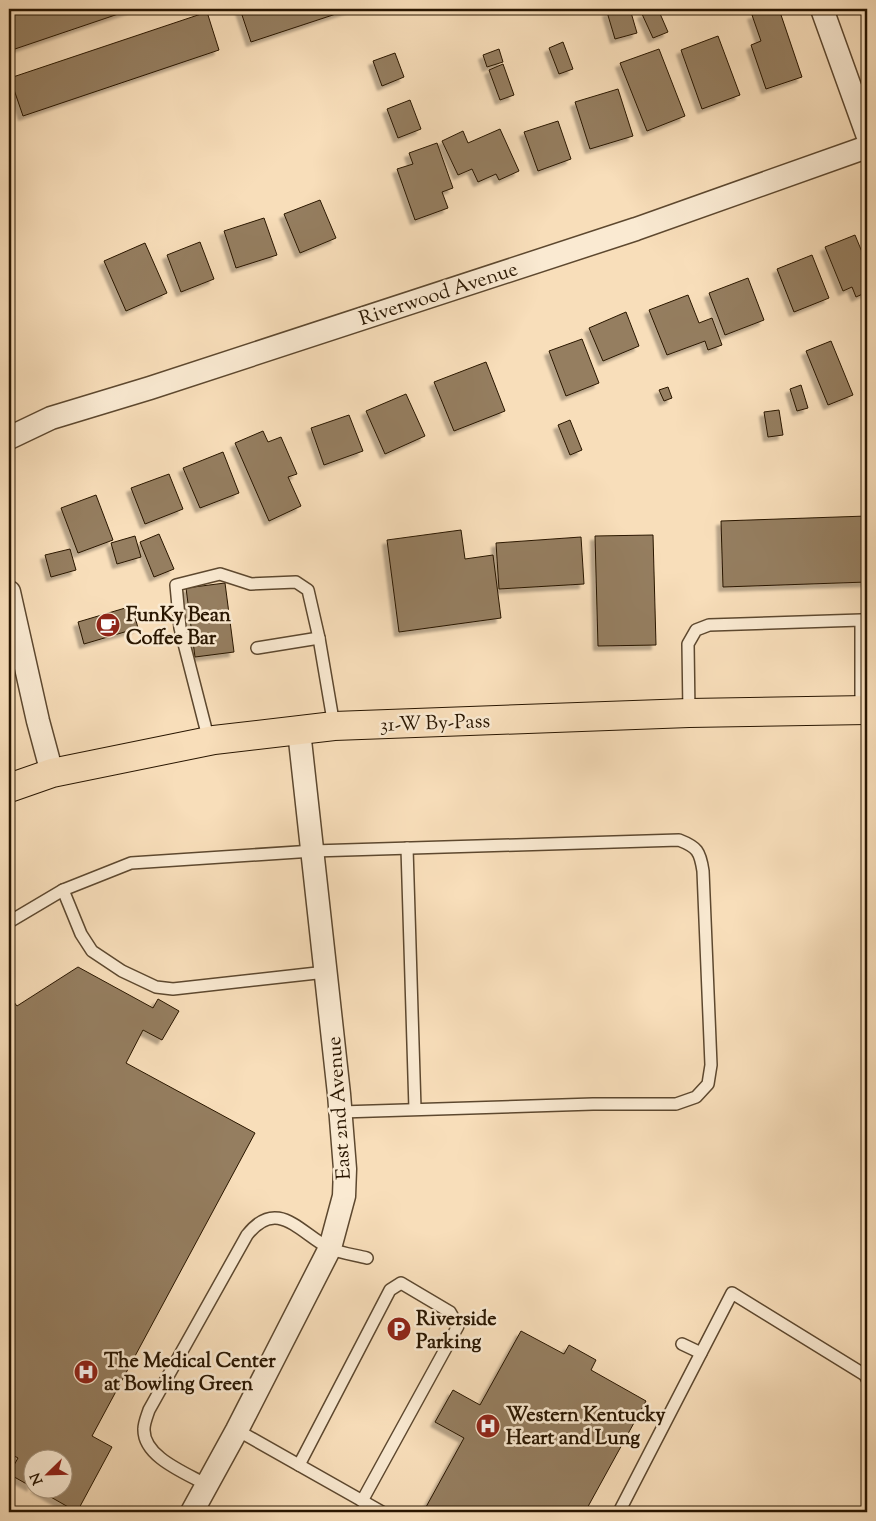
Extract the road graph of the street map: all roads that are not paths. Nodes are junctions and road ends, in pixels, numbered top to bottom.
1 (822, 9) edge
2 (867, 134) edge
3 (867, 148) edge
4 (9, 438) edge
5 (9, 592) edge
6 (864, 620) edge
7 (319, 638) junction
8 (257, 648) dead end
9 (864, 710) edge
10 (689, 713) junction
11 (334, 726) junction
12 (299, 731) junction
13 (209, 741) junction
14 (52, 773) junction
15 (9, 788) edge
16 (406, 848) junction
17 (313, 852) junction
18 (63, 890) junction
19 (9, 922) edge
20 (326, 972) junction
21 (415, 1109) junction
22 (341, 1112) junction
23 (330, 1248) junction
24 (367, 1258) dead end
25 (682, 1344) dead end
26 (701, 1353) junction
27 (867, 1379) edge
28 (237, 1430) junction
29 (299, 1465) junction
30 (207, 1485) junction
31 (362, 1501) junction
32 (192, 1512) edge
33 (382, 1512) edge
34 (619, 1512) edge

1 - 2 street
3 - 4 street, Riverwood Avenue
5 - 14 street
6 - 9 lane
6 - 10 lane
7 - 8 lane
7 - 11 lane
7 - 13 lane
9 - 10 main road, 31-W By-Pass
10 - 11 main road, 31-W By-Pass
11 - 12 main road, 31-W By-Pass
12 - 13 main road, 31-W By-Pass
12 - 17 street, East 2nd Avenue
13 - 14 main road, 31-W By-Pass
14 - 15 main road, 31-W By-Pass
16 - 17 lane
16 - 21 lane
16 - 21 lane
17 - 18 lane
17 - 20 street, East 2nd Avenue
18 - 19 lane
18 - 20 lane
20 - 22 street, East 2nd Avenue
21 - 22 lane
22 - 23 street, East 2nd Avenue
23 - 24 lane
23 - 28 street, East 2nd Avenue
23 - 30 lane
25 - 26 lane
26 - 27 lane
26 - 34 lane
28 - 29 lane
28 - 30 street, East 2nd Avenue
29 - 31 lane
29 - 31 lane
30 - 32 street, East 2nd Avenue
31 - 33 lane

